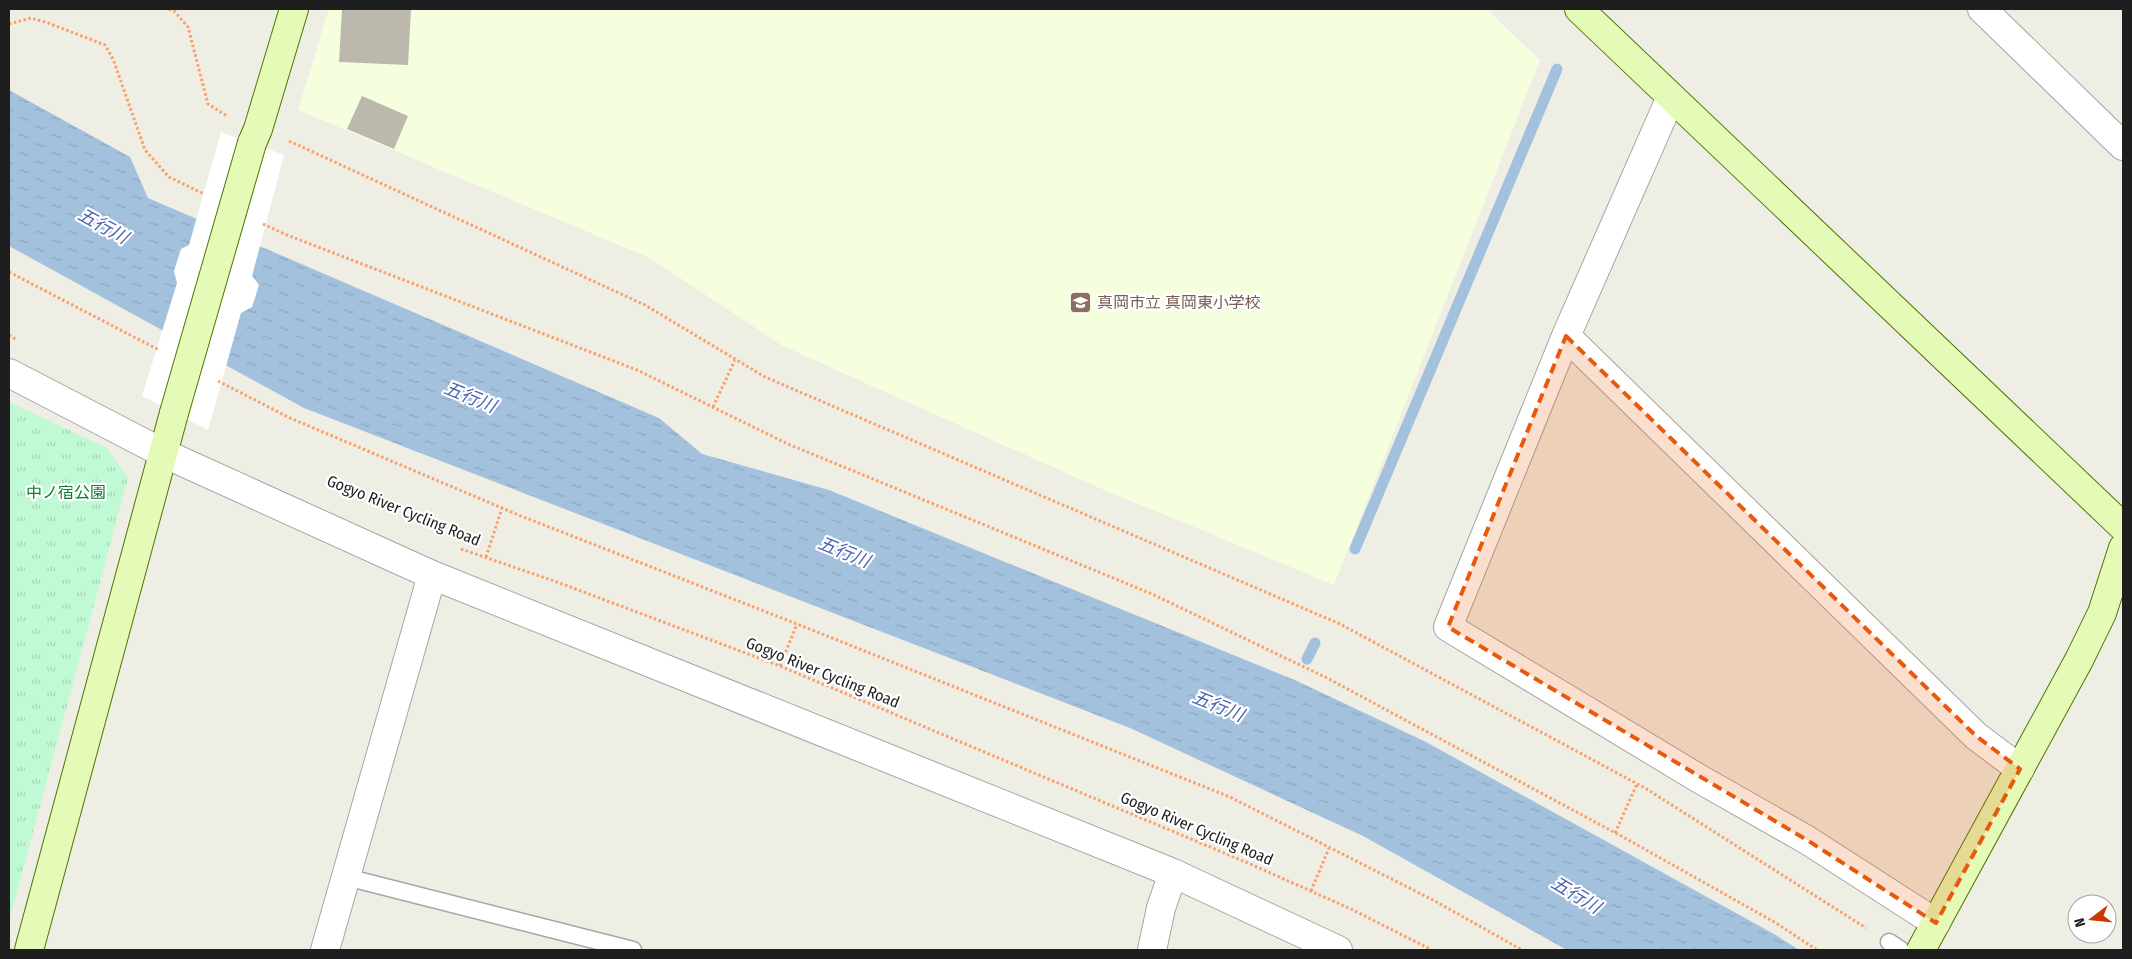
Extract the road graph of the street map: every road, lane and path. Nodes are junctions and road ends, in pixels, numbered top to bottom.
1 (169, 9) edge
2 (294, 9) edge
3 (1579, 9) edge
4 (1982, 9) edge
5 (9, 24) edge
6 (1671, 97) junction
7 (228, 117) dead end
8 (280, 138) dead end
9 (2123, 146) edge
10 (211, 198) dead end
11 (261, 223) dead end
12 (9, 272) edge
13 (1566, 336) junction
14 (167, 354) dead end
15 (735, 360) junction
16 (9, 373) edge
17 (211, 377) dead end
18 (713, 407) junction
19 (163, 453) junction
20 (502, 508) junction
21 (2123, 527) edge
22 (459, 548) dead end
23 (2123, 548) edge
24 (486, 557) junction
25 (432, 575) junction
26 (797, 624) junction
27 (780, 666) junction
28 (2020, 769) junction
29 (1637, 784) junction
30 (1615, 833) junction
31 (1329, 848) junction
32 (1173, 873) junction
33 (346, 877) junction
34 (1311, 891) junction
35 (1936, 923) junction
36 (1895, 946) edge
37 (29, 950) edge
38 (325, 950) edge
39 (633, 950) edge
40 (1152, 950) edge
41 (1338, 950) edge
42 (1432, 950) edge
43 (1522, 950) edge
44 (1817, 950) edge
45 (1921, 950) edge

1 - 7 path
2 - 19 street, bridge
3 - 6 street
4 - 9 street
5 - 10 path
6 - 13 street
6 - 21 street
8 - 15 path
11 - 18 path
12 - 14 path
13 - 28 street
13 - 35 street
15 - 18 path
15 - 29 path
16 - 19 street
17 - 20 path
18 - 30 path
19 - 25 street
19 - 37 street
20 - 24 path
20 - 26 path
22 - 24 path, Gogyo River Cycling Road
23 - 28 street
24 - 27 path, Gogyo River Cycling Road
25 - 32 street
25 - 33 street
26 - 27 path
26 - 31 path
27 - 34 path, Gogyo River Cycling Road
28 - 35 street
29 - 30 path
29 - 36 path
30 - 44 path
31 - 34 path
31 - 43 path
32 - 40 street
32 - 41 street
33 - 38 street
33 - 39 lane
34 - 42 path, Gogyo River Cycling Road
35 - 45 street

